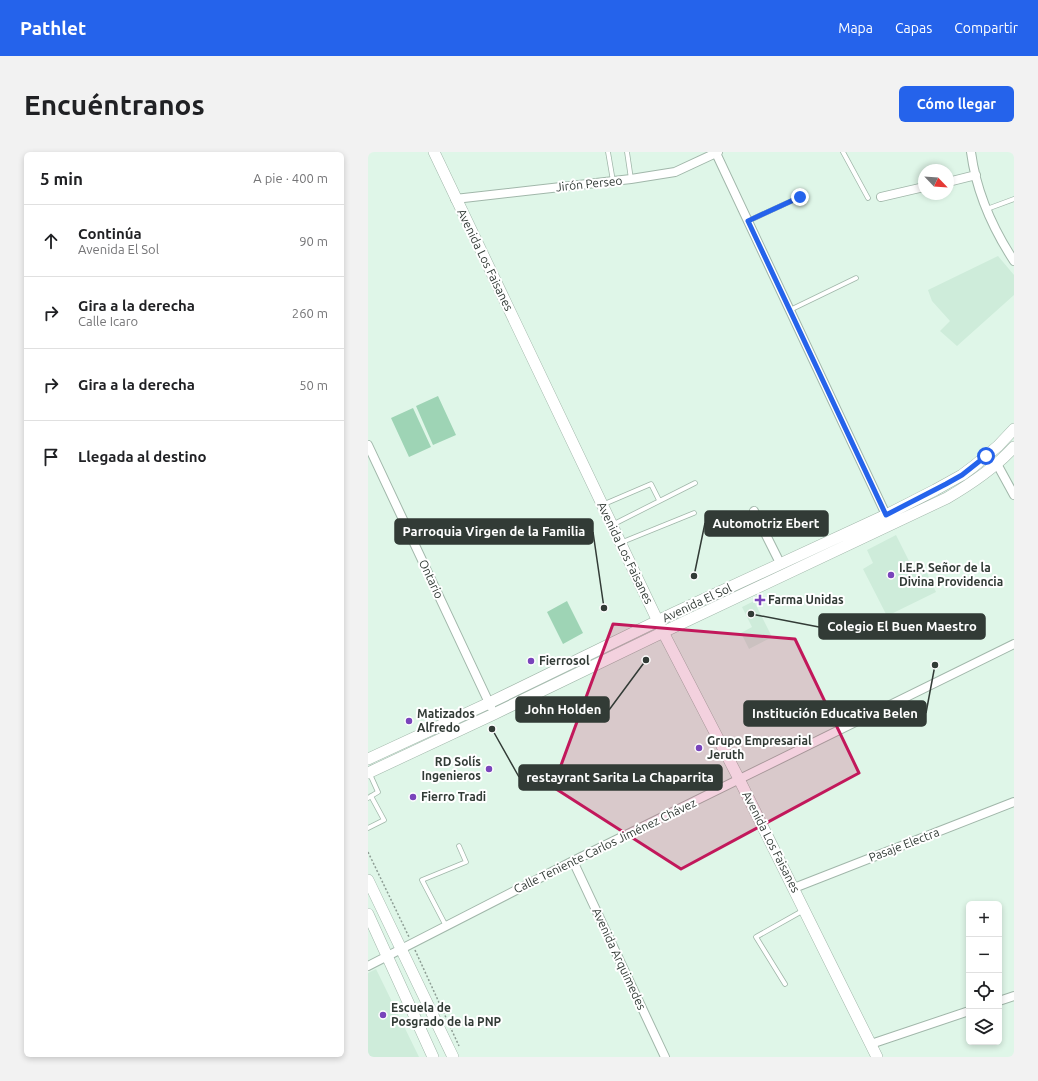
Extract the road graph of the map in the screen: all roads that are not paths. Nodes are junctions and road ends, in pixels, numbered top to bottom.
1 (434, 152) edge
2 (608, 152) edge
3 (627, 152) edge
4 (843, 152) edge
5 (971, 152) edge
6 (717, 153) edge
7 (976, 175) junction
8 (631, 180) junction
9 (954, 180) edge
10 (613, 181) junction
11 (918, 188) edge
12 (800, 197) dead end
13 (881, 197) dead end
14 (868, 198) dead end
15 (456, 199) junction
16 (1014, 199) edge
17 (987, 209) junction
18 (748, 221) junction
19 (1014, 261) edge
20 (856, 278) dead end
21 (790, 310) junction
22 (1014, 429) edge
23 (368, 445) edge
24 (1014, 447) edge
25 (997, 464) junction
26 (695, 483) dead end
27 (1014, 495) edge
28 (659, 500) junction
29 (602, 505) junction
30 (754, 511) dead end
31 (694, 513) dead end
32 (886, 515) junction
33 (611, 525) junction
34 (892, 525) junction
35 (620, 543) junction
36 (780, 563) junction
37 (658, 622) junction
38 (663, 632) junction
39 (1014, 644) edge
40 (489, 703) junction
41 (494, 714) junction
42 (371, 758) edge
43 (372, 771) edge
44 (739, 779) junction
45 (370, 797) edge
46 (1014, 802) edge
47 (370, 826) edge
48 (458, 846) dead end
49 (573, 861) junction
50 (368, 880) edge
51 (794, 888) junction
52 (804, 910) junction
53 (368, 914) edge
54 (446, 926) junction
55 (400, 949) junction
56 (387, 956) junction
57 (368, 966) edge
58 (786, 984) dead end
59 (1014, 996) edge
60 (1002, 1000) edge
61 (966, 1012) edge
62 (871, 1044) junction
63 (457, 1054) edge
64 (434, 1057) edge
65 (665, 1057) edge
66 (877, 1057) edge

1 - 15 main road, Avenida Los Faisanes
2 - 10 lane
3 - 8 lane
4 - 14 lane
5 - 7 street
6 - 8 street, Jirón Perseo
6 - 18 street
7 - 9 street
7 - 17 street
8 - 10 street, Jirón Perseo
10 - 15 street, Jirón Perseo
11 - 13 street
12 - 18 lane
15 - 29 main road, Avenida Los Faisanes
16 - 17 lane
17 - 19 street
18 - 21 street
20 - 21 lane
21 - 32 street
22 - 32 main road, Avenida El Sol
23 - 40 street, Ontario
24 - 25 main road, Avenida El Sol
25 - 27 street
25 - 34 main road, Avenida El Sol
26 - 28 lane
28 - 29 lane
28 - 33 lane
29 - 33 main road, Avenida Los Faisanes
30 - 36 street
31 - 35 lane
32 - 34 street
32 - 36 main road, Avenida El Sol
33 - 35 main road, Avenida Los Faisanes
34 - 38 main road, Avenida El Sol
35 - 37 main road, Avenida Los Faisanes
36 - 37 main road, Avenida El Sol
37 - 38 main road, Avenida Los Faisanes
37 - 40 main road, Avenida El Sol
38 - 41 main road, Avenida El Sol
38 - 44 main road, Avenida Los Faisanes
39 - 44 street, Calle Teniente Carlos Jiménez Chávez
40 - 41 street, Ontario
40 - 42 main road, Avenida El Sol
41 - 43 main road, Avenida El Sol
42 - 43 main road
43 - 45 lane
44 - 49 street, Calle Teniente Carlos Jiménez Chávez
44 - 51 main road, Avenida Los Faisanes
45 - 47 lane
46 - 51 street, Pasaje Electra
48 - 54 lane
49 - 54 street, Calle Teniente Carlos Jiménez Chávez
49 - 65 street, Avenida Arquimedes
50 - 55 main road
51 - 52 main road, Avenida Los Faisanes
52 - 58 lane
52 - 62 main road, Avenida Los Faisanes
53 - 56 main road
54 - 55 street, Calle Teniente Carlos Jiménez Chávez
55 - 56 street, Calle Teniente Carlos Jiménez Chávez
55 - 63 main road
56 - 57 street, Calle Teniente Carlos Jiménez Chávez
56 - 64 main road
59 - 60 street
61 - 62 street
62 - 66 main road, Avenida Los Faisanes

